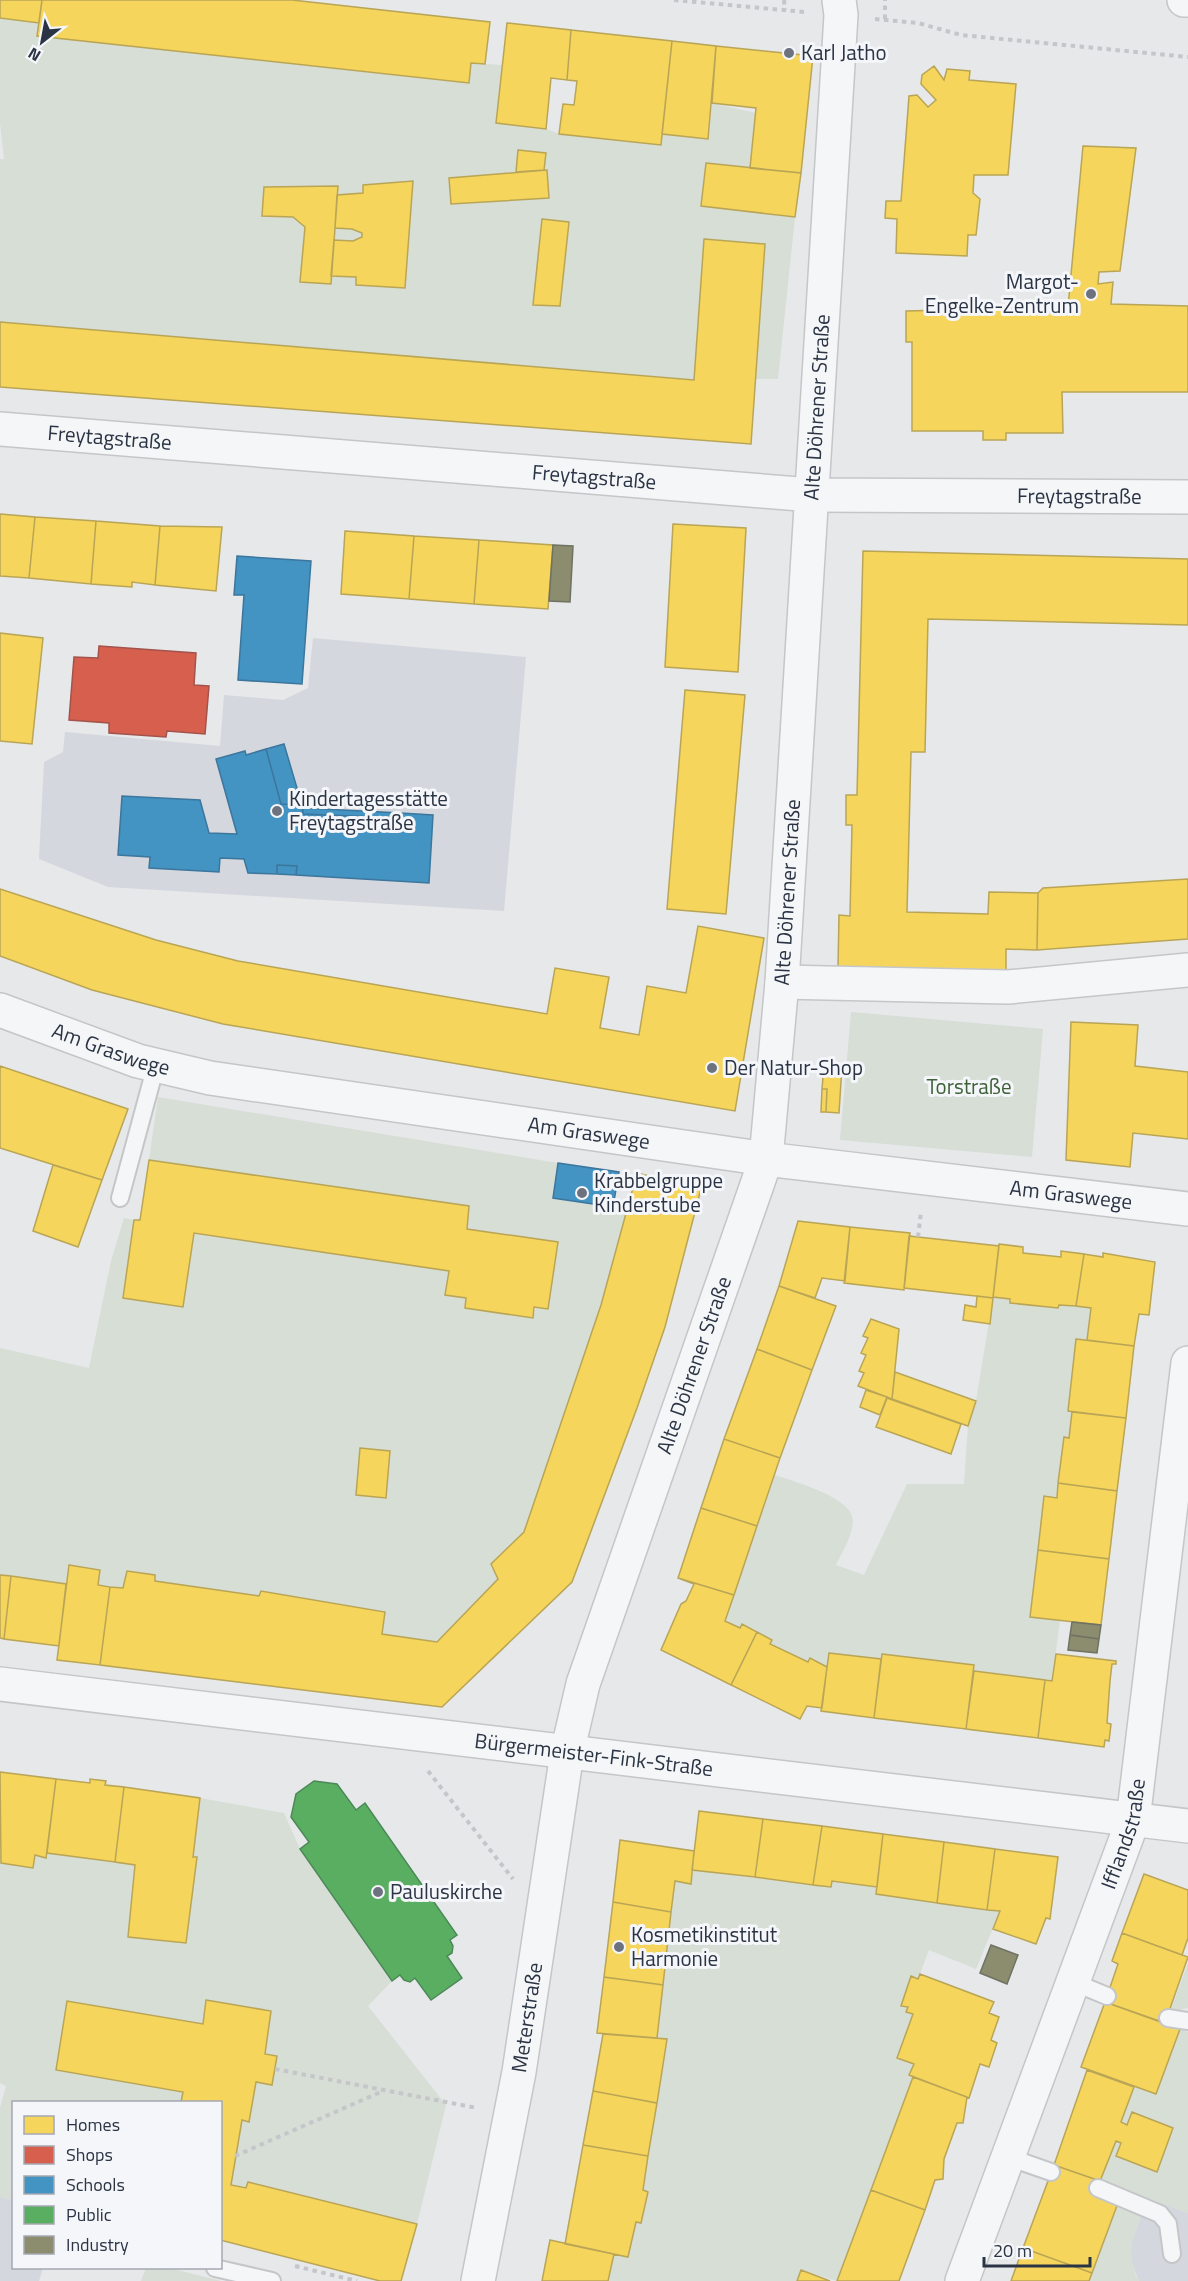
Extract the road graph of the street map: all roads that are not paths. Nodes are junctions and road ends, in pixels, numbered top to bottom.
1 (840, 8) edge
2 (0, 429) edge
3 (812, 495) junction
4 (1188, 497) edge
5 (1188, 970) edge
6 (782, 982) junction
7 (0, 1010) edge
8 (156, 1065) junction
9 (766, 1159) junction
10 (120, 1198) dead end
11 (1188, 1209) edge
12 (1188, 1363) edge
13 (0, 1684) edge
14 (567, 1753) junction
15 (1133, 1820) junction
16 (1188, 1826) edge
17 (1073, 1982) junction
18 (1107, 1996) dead end
19 (1168, 2018) dead end
20 (1188, 2021) edge
21 (1008, 2157) junction
22 (1051, 2172) dead end
23 (1098, 2188) dead end
24 (1172, 2254) dead end
25 (219, 2269) edge
26 (272, 2281) edge
27 (478, 2281) edge
28 (962, 2281) edge

1 - 3 street, Alte Döhrener Straße
2 - 3 street, Freytagstraße
3 - 4 street, Freytagstraße
3 - 6 street, Alte Döhrener Straße
5 - 6 street
6 - 9 street, Alte Döhrener Straße
7 - 8 street, Am Graswege
8 - 9 street, Am Graswege
8 - 10 lane
9 - 11 street, Am Graswege
9 - 14 street, Alte Döhrener Straße
12 - 15 street, Ifflandstraße
13 - 14 street, Bürgermeister-Fink-Straße
14 - 15 street, Bürgermeister-Fink-Straße
14 - 27 street, Meterstraße
15 - 16 street, Bürgermeister-Fink-Straße
15 - 17 street, Ifflandstraße
17 - 18 lane
17 - 21 street, Ifflandstraße
19 - 20 lane
21 - 22 lane
21 - 28 street, Ifflandstraße
23 - 24 lane
25 - 26 lane

